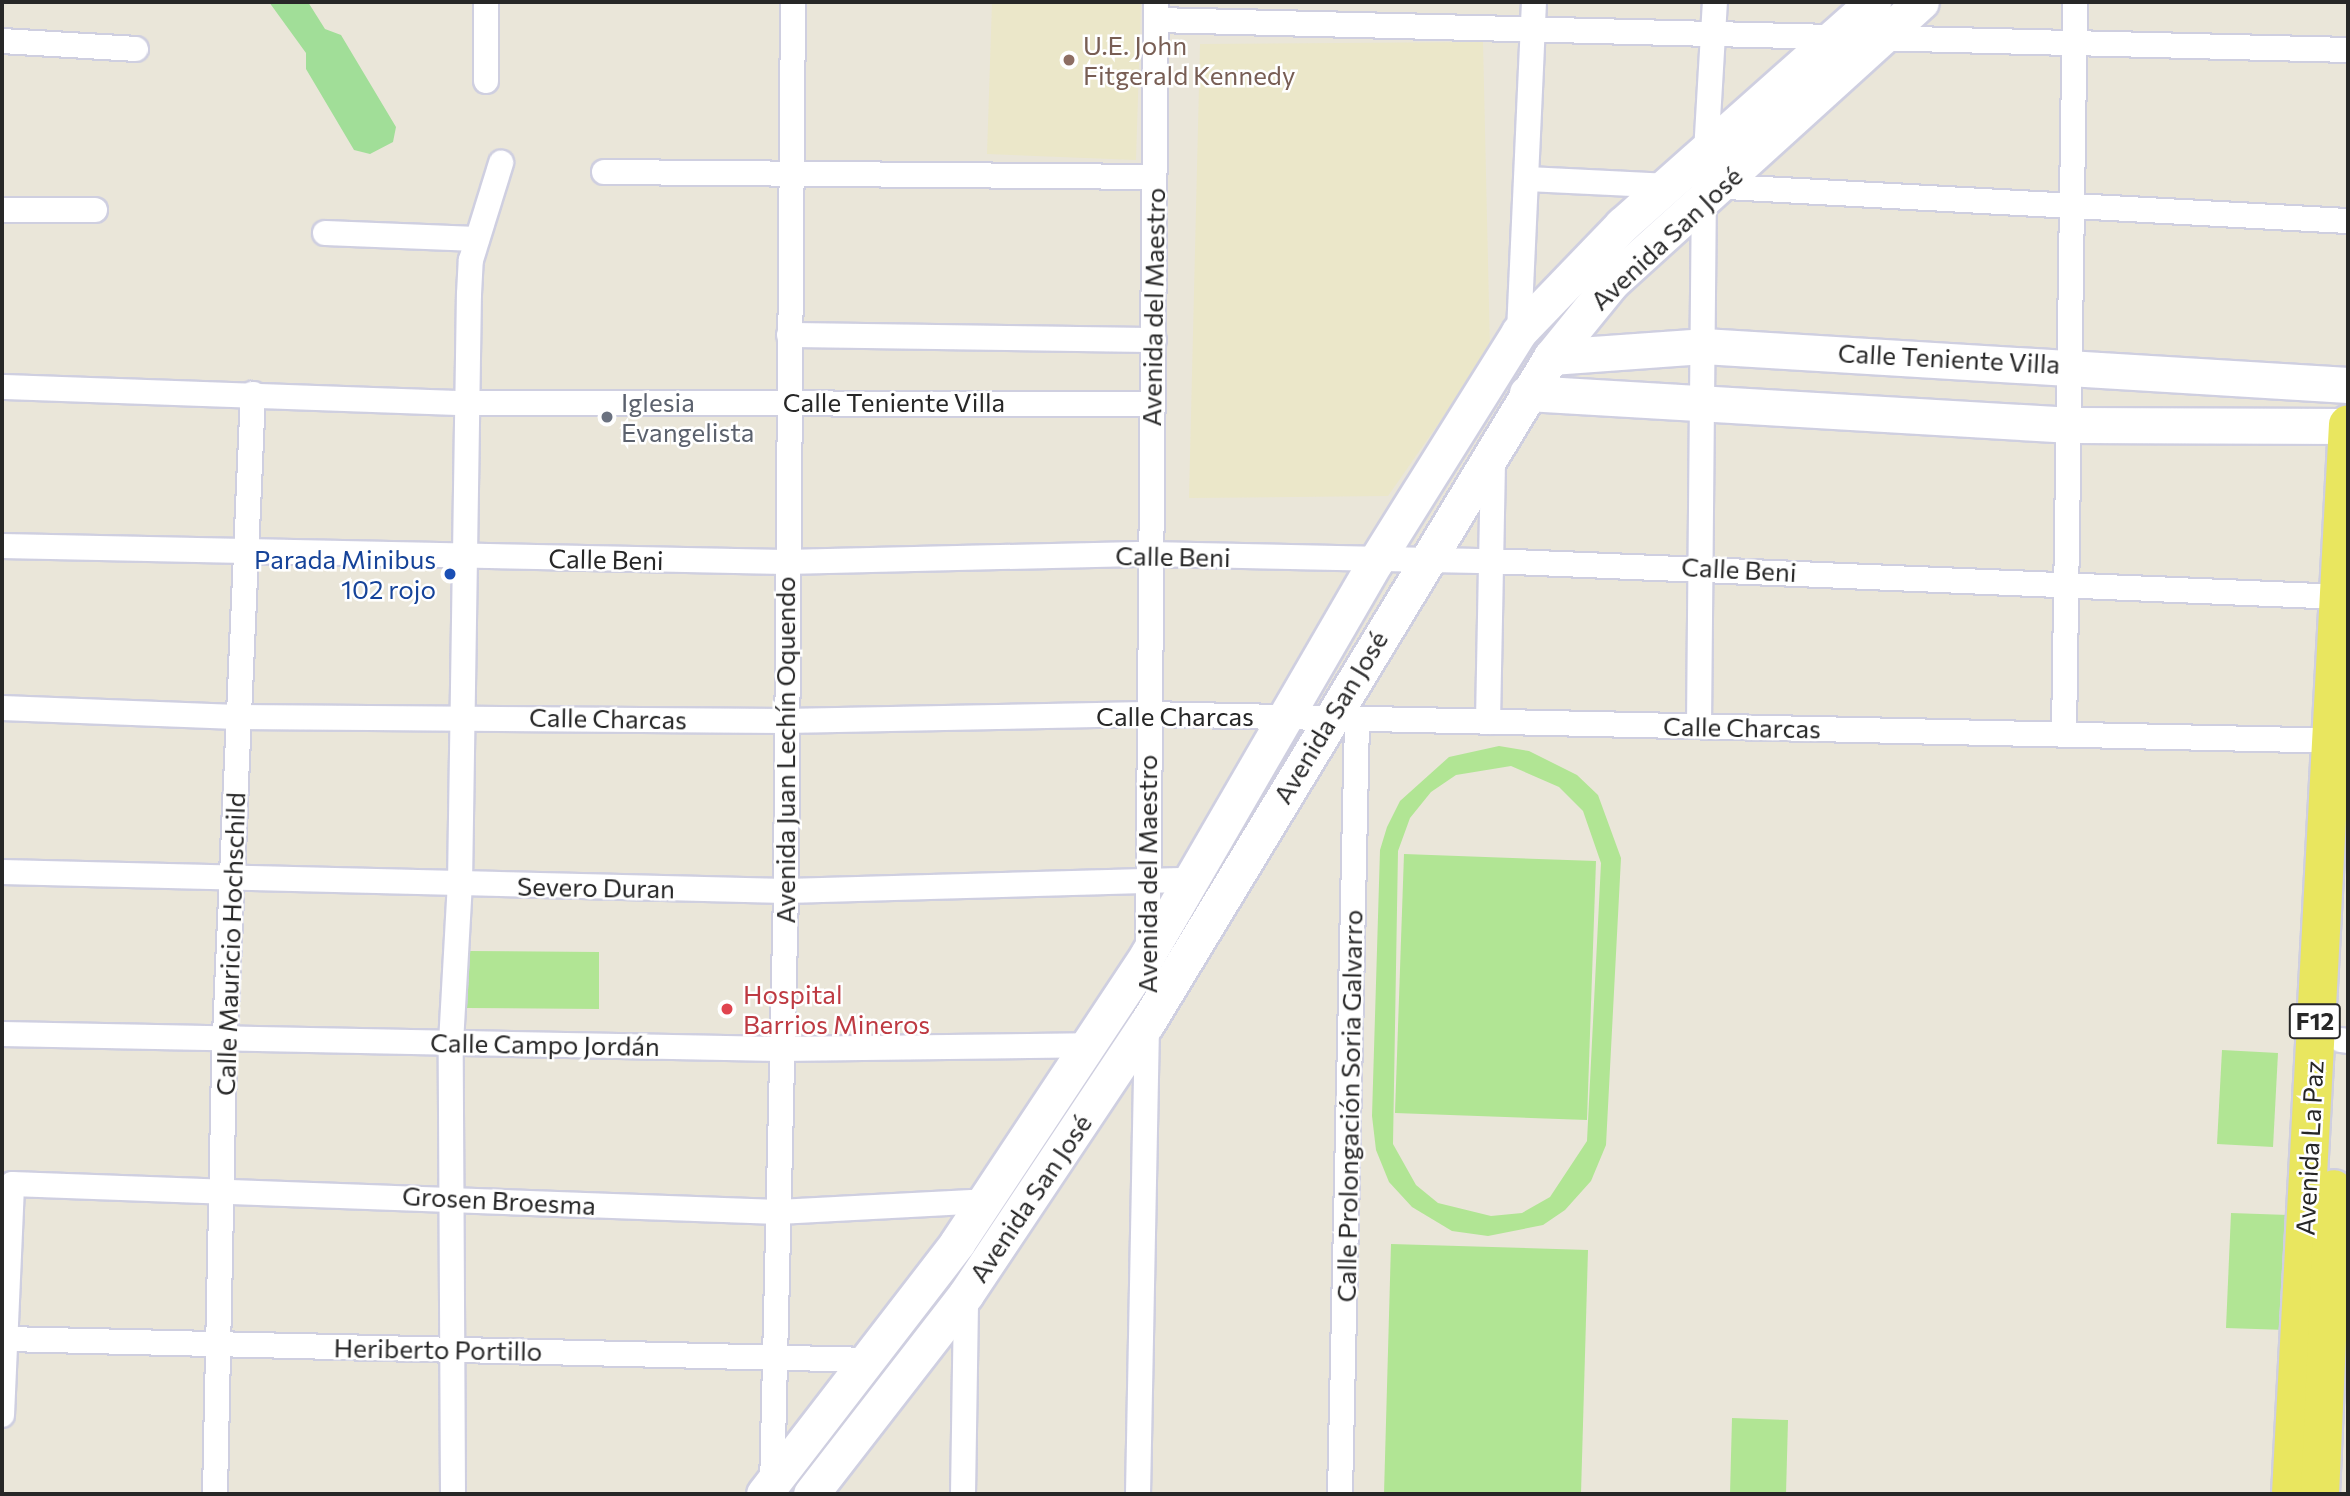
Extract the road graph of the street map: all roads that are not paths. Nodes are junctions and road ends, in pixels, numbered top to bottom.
1 (486, 2) edge
2 (793, 2) edge
3 (1534, 2) edge
4 (1715, 2) edge
5 (1873, 2) edge
6 (1921, 2) edge
7 (2075, 2) edge
8 (1156, 11) edge
9 (1534, 27) junction
10 (1713, 32) junction
11 (1842, 33) junction
12 (1891, 34) junction
13 (2075, 40) junction
14 (2, 41) edge
15 (136, 49) dead end
16 (2348, 50) edge
17 (486, 81) dead end
18 (501, 163) dead end
19 (789, 169) junction
20 (604, 172) dead end
21 (1154, 177) junction
22 (1529, 180) junction
23 (1701, 183) junction
24 (2069, 202) junction
25 (2, 210) edge
26 (95, 210) dead end
27 (2348, 221) edge
28 (325, 233) dead end
29 (477, 239) junction
30 (1520, 332) junction
31 (789, 335) junction
32 (1154, 340) junction
33 (1703, 346) junction
34 (1550, 357) junction
35 (2072, 365) junction
36 (2348, 385) edge
37 (2, 387) edge
38 (1527, 393) junction
39 (253, 394) junction
40 (1578, 396) junction
41 (788, 401) junction
42 (1702, 402) junction
43 (467, 403) junction
44 (1153, 404) junction
45 (2072, 425) junction
46 (2348, 426) edge
47 (1493, 447) junction
48 (2, 546) edge
49 (245, 551) junction
50 (1149, 554) junction
51 (463, 556) junction
52 (1376, 561) junction
53 (1424, 561) junction
54 (1489, 561) junction
55 (785, 562) junction
56 (1699, 566) junction
57 (2067, 586) junction
58 (2343, 597) junction
59 (2, 708) edge
60 (1147, 714) junction
61 (462, 716) junction
62 (237, 717) junction
63 (1287, 717) junction
64 (1343, 718) junction
65 (784, 721) junction
66 (1489, 722) junction
67 (1699, 726) junction
68 (2064, 734) junction
69 (2339, 741) edge
70 (2337, 831) edge
71 (2, 872) edge
72 (236, 880) junction
73 (1190, 880) junction
74 (1149, 881) junction
75 (460, 884) junction
76 (786, 891) junction
77 (2348, 897) edge
78 (1148, 954) junction
79 (1147, 1023) junction
80 (2, 1034) edge
81 (225, 1034) junction
82 (2345, 1041) edge
83 (451, 1043) junction
84 (1088, 1045) junction
85 (779, 1049) junction
86 (223, 1188) junction
87 (452, 1198) junction
88 (986, 1201) junction
89 (2329, 1204) edge
90 (778, 1212) junction
91 (2327, 1286) edge
92 (966, 1294) junction
93 (6, 1339) junction
94 (219, 1345) junction
95 (453, 1349) junction
96 (771, 1356) junction
97 (870, 1360) junction
98 (3, 1372) edge
99 (2, 1415) edge
100 (772, 1492) edge
101 (215, 1494) edge
102 (453, 1494) edge
103 (811, 1494) edge
104 (963, 1494) edge
105 (1138, 1494) edge
106 (1340, 1494) edge
107 (2291, 1494) edge
108 (2320, 1494) edge

1 - 17 street
2 - 19 street, Avenida Juan Lechín Oquendo
3 - 9 street
4 - 10 street
5 - 11 street, Avenida San José
6 - 12 street, Avenida San José
7 - 13 street
8 - 9 street
8 - 21 street, Avenida del Maestro
9 - 10 street
9 - 22 street
10 - 11 street
10 - 23 street
11 - 12 street
11 - 23 street, Avenida San José
12 - 13 street
12 - 23 street, Avenida San José
13 - 16 street
13 - 24 street
14 - 15 street
18 - 29 street
19 - 20 street
19 - 21 street
19 - 31 street, Avenida Juan Lechín Oquendo
21 - 32 street, Avenida del Maestro
22 - 23 street
22 - 30 street
23 - 24 street
23 - 30 street, Avenida San José
23 - 33 street
23 - 34 street, Avenida San José
24 - 27 street
24 - 35 street
25 - 26 street
28 - 29 street
29 - 43 street
30 - 34 street
30 - 52 street, Avenida San José
31 - 32 street
31 - 41 street, Avenida Juan Lechín Oquendo
32 - 44 street, Avenida del Maestro
33 - 34 street, Calle Teniente Villa
33 - 35 street, Calle Teniente Villa
33 - 42 street
34 - 38 street, Avenida San José
34 - 40 street
35 - 36 street, Calle Teniente Villa
35 - 45 street
37 - 39 street, Calle Teniente Villa
38 - 40 street
38 - 47 street, Avenida San José
39 - 43 street, Calle Teniente Villa
39 - 49 street, Calle Mauricio Hochschild
40 - 42 street
41 - 43 street, Calle Teniente Villa
41 - 44 street, Calle Teniente Villa
41 - 55 street, Avenida Juan Lechín Oquendo
42 - 45 street
42 - 56 street
43 - 51 street
44 - 50 street, Avenida del Maestro
45 - 46 street
45 - 57 street
46 - 58 main road, Avenida La Paz / F12
47 - 53 street, Avenida San José
47 - 54 street
48 - 49 street, Calle Beni
49 - 51 street, Calle Beni
49 - 62 street, Calle Mauricio Hochschild
50 - 52 street, Calle Beni
50 - 55 street, Calle Beni
50 - 60 street, Avenida del Maestro
51 - 55 street, Calle Beni
51 - 61 street
52 - 53 street, Calle Beni
52 - 63 street, Avenida San José
53 - 54 street, Calle Beni
53 - 64 street, Avenida San José
54 - 56 street, Calle Beni
54 - 66 street
55 - 65 street, Avenida Juan Lechín Oquendo
56 - 57 street, Calle Beni
56 - 67 street
57 - 58 street, Calle Beni
57 - 68 street
58 - 69 main road, Avenida La Paz / F12
59 - 62 street, Calle Charcas
60 - 63 street, Calle Charcas
60 - 65 street, Calle Charcas
60 - 74 street, Avenida del Maestro
61 - 62 street, Calle Charcas
61 - 65 street, Calle Charcas
61 - 75 street
62 - 72 street, Calle Mauricio Hochschild
63 - 64 street, Calle Charcas
63 - 73 street, Avenida San José
64 - 66 street, Calle Charcas
64 - 79 street, Avenida San José
64 - 106 street, Calle Prolongación Soria Galvarro
65 - 76 street, Avenida Juan Lechín Oquendo
66 - 67 street, Calle Charcas
67 - 68 street, Calle Charcas
68 - 69 street, Calle Charcas
69 - 70 main road, Avenida La Paz / F12
70 - 89 main road, Avenida La Paz / F12
71 - 72 street, Severo Duran
72 - 75 street, Severo Duran
72 - 81 street, Calle Mauricio Hochschild
73 - 74 street, Severo Duran
73 - 78 street, Avenida San José
74 - 76 street, Severo Duran
74 - 78 street, Avenida del Maestro
75 - 76 street, Severo Duran
75 - 83 street
76 - 85 street, Avenida Juan Lechín Oquendo
77 - 82 main road, Avenida La Paz / F12
78 - 79 street, Avenida del Maestro
78 - 84 street, Avenida San José
79 - 92 street, Avenida San José
79 - 105 street, Avenida del Maestro
80 - 81 street, Calle Campo Jordán
81 - 83 street, Calle Campo Jordán
81 - 86 street, Calle Mauricio Hochschild
82 - 89 main road, Avenida La Paz / F12
83 - 85 street, Calle Campo Jordán
83 - 87 street
84 - 85 street, Calle Campo Jordán
84 - 88 street, Avenida San José
85 - 90 street, Avenida Juan Lechín Oquendo
86 - 87 street, Grosen Broesma
86 - 93 street, Grosen Broesma
86 - 94 street, Calle Mauricio Hochschild
87 - 90 street, Grosen Broesma
87 - 95 street
88 - 90 street, Grosen Broesma
88 - 97 street, Avenida San José
89 - 91 main road, Avenida La Paz / F12
90 - 96 street, Avenida Juan Lechín Oquendo
91 - 107 main road, Avenida La Paz / F12
91 - 108 main road, Avenida La Paz / F12
92 - 103 street, Avenida San José
92 - 104 street
93 - 94 street, Heriberto Portillo
93 - 98 street
94 - 95 street, Heriberto Portillo
94 - 101 street, Calle Mauricio Hochschild
95 - 96 street, Heriberto Portillo
95 - 102 street
96 - 97 street, Heriberto Portillo
96 - 100 street, Avenida Juan Lechín Oquendo
97 - 100 street, Avenida San José
98 - 99 street

